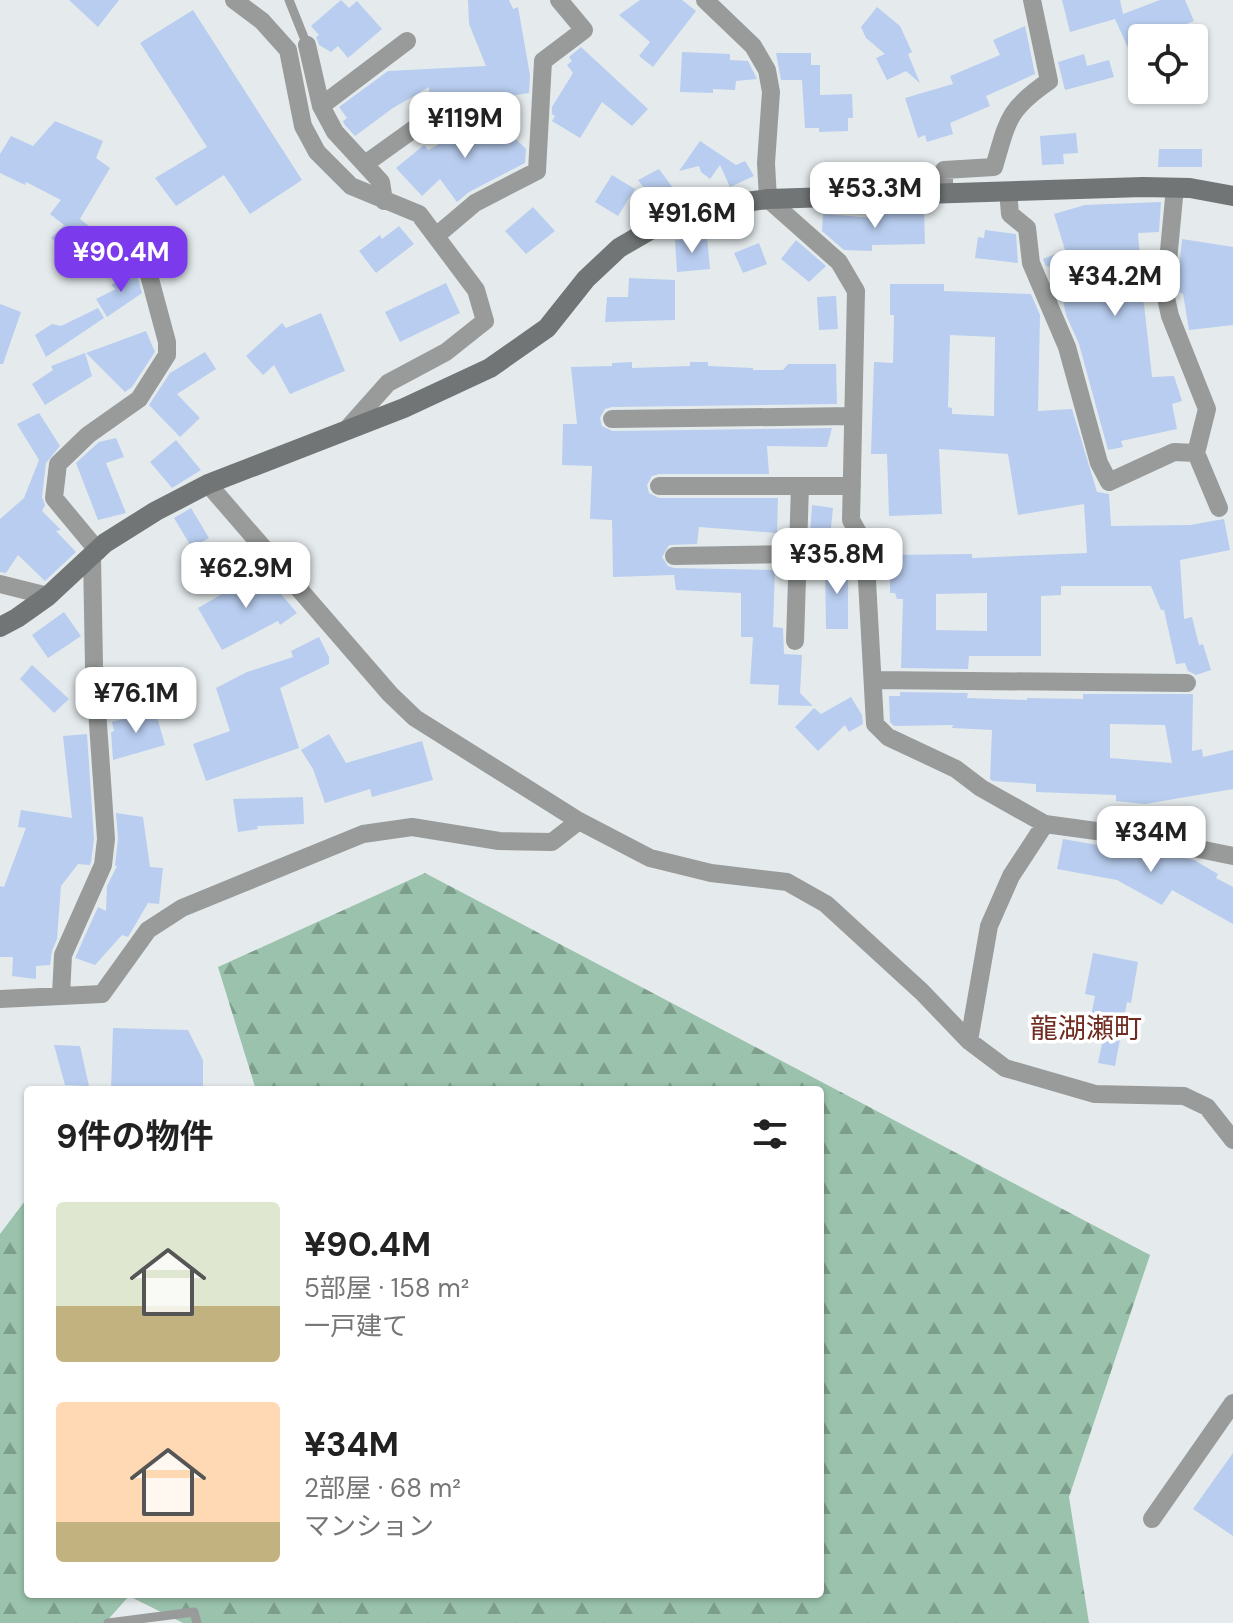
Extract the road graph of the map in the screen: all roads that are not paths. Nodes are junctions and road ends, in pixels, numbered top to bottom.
1 (234, 0) edge
2 (289, 0) edge
3 (559, 0) edge
4 (705, 0) edge
5 (1032, 0) edge
6 (407, 41) dead end
7 (307, 45) joint
8 (321, 106) junction
9 (449, 114) dead end
10 (365, 164) junction
11 (1175, 187) junction
12 (1008, 191) junction
13 (944, 194) junction
14 (1233, 196) edge
15 (768, 199) junction
16 (384, 201) junction
17 (436, 236) junction
18 (146, 264) dead end
19 (853, 416) junction
20 (612, 419) dead end
21 (347, 429) junction
22 (1196, 453) junction
23 (208, 484) junction
24 (659, 486) dead end
25 (800, 486) junction
26 (852, 486) junction
27 (1219, 508) dead end
28 (95, 553) junction
29 (798, 554) junction
30 (674, 556) dead end
31 (0, 584) edge
32 (48, 596) junction
33 (0, 627) edge
34 (795, 641) dead end
35 (873, 680) junction
36 (1187, 683) dead end
37 (579, 821) junction
38 (1045, 824) junction
39 (1233, 856) edge
40 (61, 995) junction
41 (0, 999) edge
42 (969, 1041) junction
43 (1233, 1140) edge
44 (1233, 1403) edge
45 (1152, 1519) dead end
46 (108, 1623) edge
47 (197, 1623) edge

1 - 16 street
2 - 7 lane
3 - 17 street
4 - 15 street
5 - 13 street
6 - 8 street
7 - 8 street
8 - 10 street
9 - 10 street
10 - 16 street
11 - 12 street
11 - 14 street
11 - 22 street
12 - 13 street
12 - 22 street
13 - 15 street
15 - 19 street
15 - 21 street
16 - 17 street
17 - 21 street
18 - 28 street
19 - 20 street
19 - 26 street
21 - 23 street
22 - 27 street
23 - 28 street
23 - 37 street
24 - 25 street
25 - 26 street
25 - 29 street
26 - 35 street
28 - 32 street
28 - 40 street
29 - 30 street
29 - 34 street
31 - 32 street
32 - 33 street
35 - 36 street
35 - 38 street
37 - 40 street
37 - 42 street
38 - 39 street
38 - 42 street
40 - 41 street
42 - 43 street
44 - 45 street
46 - 47 lane

